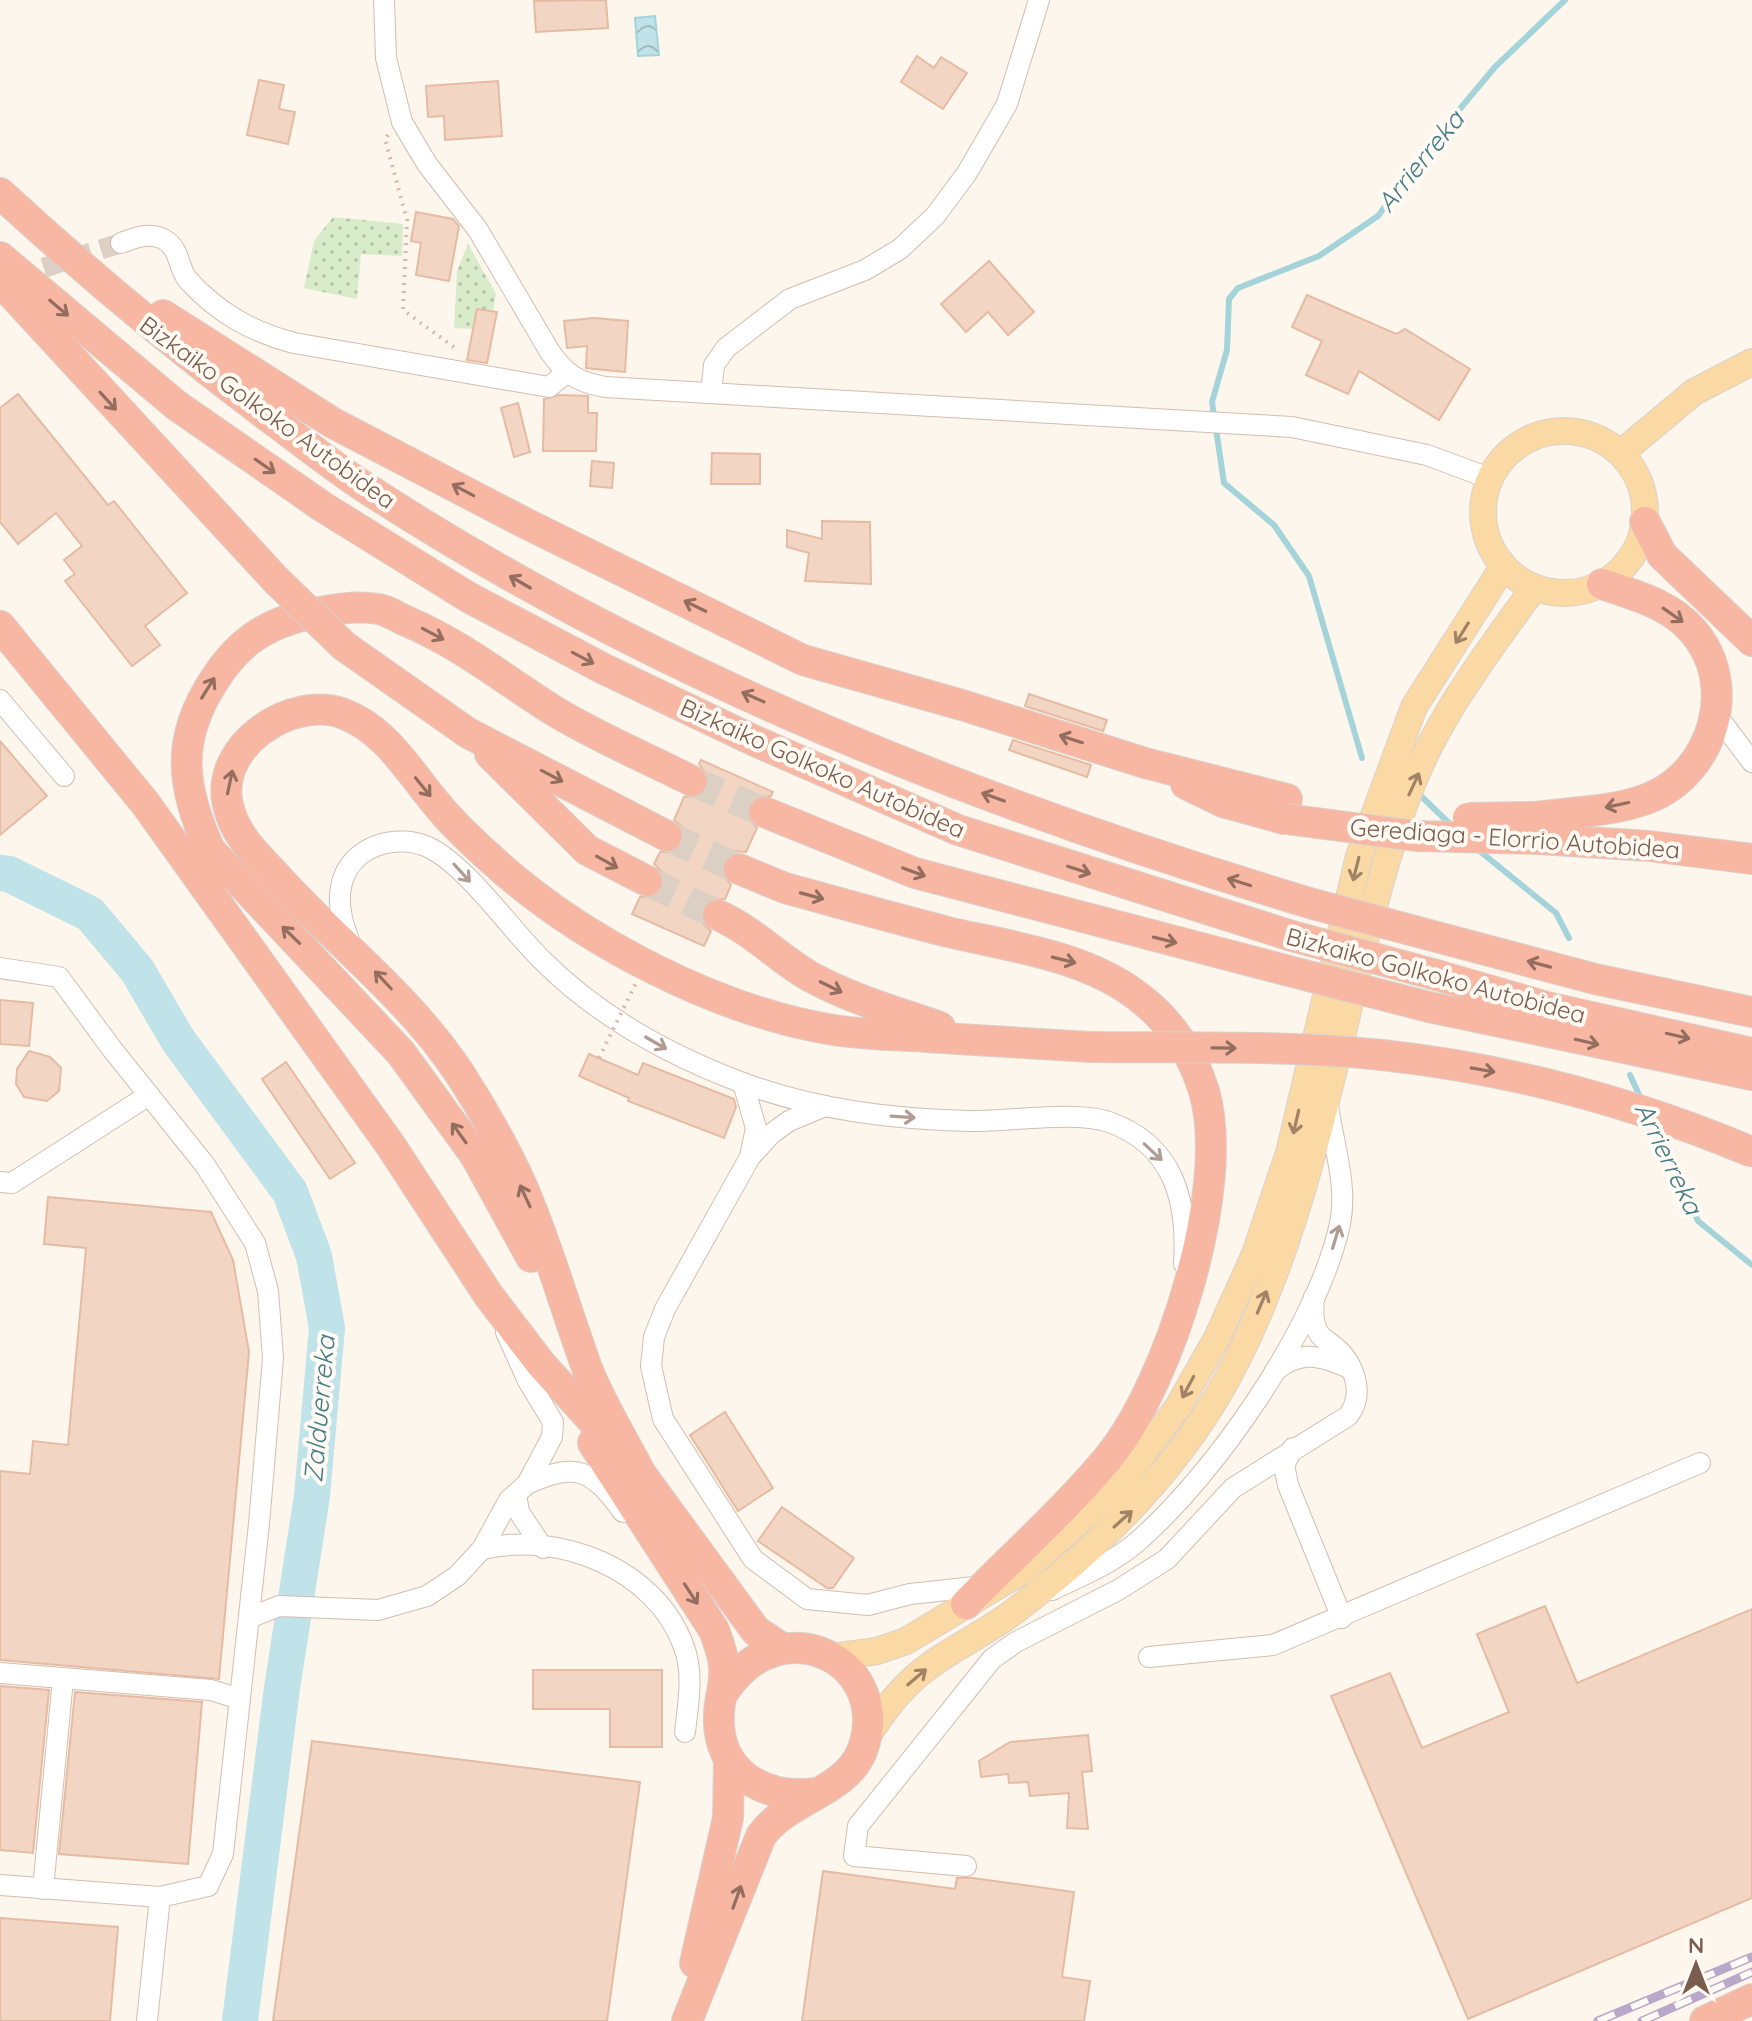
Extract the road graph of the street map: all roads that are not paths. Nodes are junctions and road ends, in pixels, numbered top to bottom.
1 (384, 0) edge
2 (1039, 0) edge
3 (0, 193) edge
4 (121, 243) tunnel mouth
5 (0, 257) edge
6 (87, 273) junction
7 (0, 281) edge
8 (1752, 362) edge
9 (566, 373) junction
10 (711, 393) junction
11 (1621, 453) junction
12 (1489, 478) junction
13 (1645, 522) junction
14 (1503, 567) junction
15 (1602, 584) junction
16 (1534, 588) junction
17 (1720, 613) junction
18 (0, 626) edge
19 (1752, 641) edge
20 (1752, 656) edge
21 (0, 700) edge
22 (1715, 713) junction
23 (468, 733) junction
24 (1752, 762) edge
25 (64, 776) dead end
26 (692, 781) tunnel mouth
27 (764, 812) tunnel mouth
28 (1536, 828) junction
29 (667, 836) tunnel mouth
30 (1752, 859) edge
31 (739, 869) tunnel mouth
32 (647, 881) tunnel mouth
33 (718, 915) tunnel mouth
34 (353, 950) junction
35 (0, 968) edge
36 (1752, 1012) edge
37 (1008, 1042) junction
38 (1752, 1053) edge
39 (1752, 1075) edge
40 (743, 1083) junction
41 (1327, 1094) junction
42 (149, 1095) junction
43 (825, 1106) junction
44 (1752, 1152) edge
45 (750, 1157) junction
46 (0, 1182) edge
47 (489, 1296) junction
48 (1314, 1297) junction
49 (1182, 1308) junction
50 (541, 1364) junction
51 (1351, 1369) junction
52 (1275, 1371) junction
53 (589, 1373) junction
54 (1293, 1448) junction
55 (1700, 1463) dead end
56 (641, 1474) junction
57 (522, 1489) junction
58 (543, 1548) junction
59 (482, 1549) junction
60 (668, 1559) junction
61 (975, 1595) junction
62 (1024, 1604) junction
63 (249, 1618) junction
64 (1342, 1618) junction
65 (782, 1648) junction
66 (832, 1657) junction
67 (1149, 1657) dead end
68 (0, 1673) edge
69 (63, 1679) junction
70 (725, 1690) junction
71 (240, 1699) junction
72 (685, 1732) dead end
73 (867, 1736) junction
74 (729, 1761) junction
75 (815, 1793) junction
76 (966, 1866) dead end
77 (0, 1885) edge
78 (43, 1889) junction
79 (160, 1897) junction
80 (1752, 1999) edge
81 (147, 2021) edge
82 (685, 2021) edge
83 (1705, 2021) edge

1 - 9 street
2 - 10 street
3 - 6 highway, Bizkaiko Golkoko Autobidea
4 - 9 street
5 -> 38 highway, Bizkaiko Golkoko Autobidea, bridge
28 -> 6 highway, bridge
36 -> 6 highway, Bizkaiko Golkoko Autobidea, bridge
7 -> 23 highway, bridge
8 - 11 main road
9 - 10 street
10 - 12 street
11 - 12 main road
11 - 13 main road
12 - 14 main road
13 - 15 main road
13 - 17 highway
14 - 16 main road
14 -> 61 main road
15 - 16 main road
15 -> 22 highway
41 -> 16 main road
17 - 19 highway
17 - 20 highway
18 - 47 highway
21 - 25 street
22 - 24 street
22 -> 28 highway
23 -> 29 highway
23 -> 32 highway
53 -> 26 highway
27 -> 39 highway, bridge
28 - 30 highway, Gerediaga - Elorrio Autobidea
31 -> 49 highway
33 -> 37 highway
34 -> 37 highway
34 -> 40 street
53 -> 34 highway
35 - 42 street
37 -> 44 highway, bridge
40 - 43 street
40 - 45 street
48 -> 41 street
62 -> 41 main road
42 - 46 street
42 - 63 street
43 - 45 street
43 -> 49 street
45 - 61 street
47 - 50 highway
47 - 57 street
48 - 51 street
48 - 52 street
49 - 61 highway
50 - 56 highway
50 - 60 highway
51 - 52 street
51 - 54 street
52 - 62 street
53 - 56 highway
54 - 64 street
54 - 76 street
55 - 64 street
56 - 65 highway
57 - 58 street
57 - 59 street
57 - 60 street
58 - 59 street
58 - 72 street
59 - 63 street
60 -> 70 highway
61 - 66 main road
73 -> 62 main road
63 - 71 street
64 - 67 street
65 - 66 highway
65 - 70 highway
66 - 73 highway
68 - 69 street
69 - 71 street
69 - 78 street
70 - 74 highway
71 - 79 street
73 - 75 highway
74 - 75 highway
74 - 82 highway
82 -> 75 highway
77 - 78 street
78 - 79 street
79 - 81 street
80 - 83 highway

